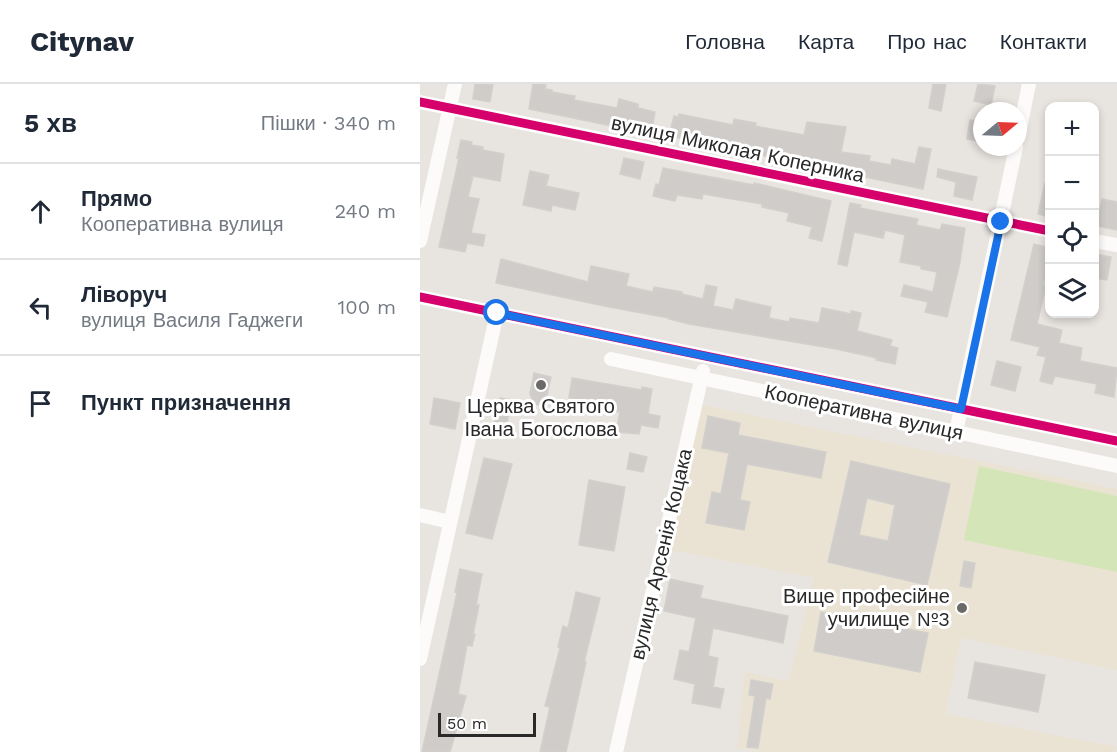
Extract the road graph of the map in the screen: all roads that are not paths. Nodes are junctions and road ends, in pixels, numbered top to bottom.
1 (455, 84) edge
2 (1029, 84) edge
3 (420, 102) edge
4 (1025, 102) edge
5 (450, 108) junction
6 (1014, 156) edge
7 (1001, 222) junction
8 (1045, 230) edge
9 (420, 241) edge
10 (1099, 241) edge
11 (1117, 245) edge
12 (420, 297) edge
13 (497, 313) junction
14 (706, 357) junction
15 (611, 359) dead end
16 (702, 377) junction
17 (961, 409) junction
18 (956, 432) junction
19 (1117, 441) edge
20 (1117, 466) edge
21 (420, 515) edge
22 (450, 522) junction
23 (420, 659) edge
24 (616, 752) edge

1 - 5 street
2 - 4 street
3 - 5 street, вулиця Миколая Коперника
5 - 7 street, вулиця Миколая Коперника
5 - 9 street
6 - 7 street
7 - 8 street, вулиця Миколая Коперника
7 - 17 street
10 - 11 street
12 - 13 street, Кооперативна вулиця
13 - 14 street, Кооперативна вулиця
13 - 22 street
14 - 16 street, вулиця Арсенія Коцака
14 - 17 street, Кооперативна вулиця
15 - 16 street, Кооперативна вулиця
16 - 18 street, Кооперативна вулиця
16 - 24 street, вулиця Арсенія Коцака
17 - 18 street
17 - 19 street, Кооперативна вулиця
18 - 20 street, Кооперативна вулиця
21 - 22 street
22 - 23 street

